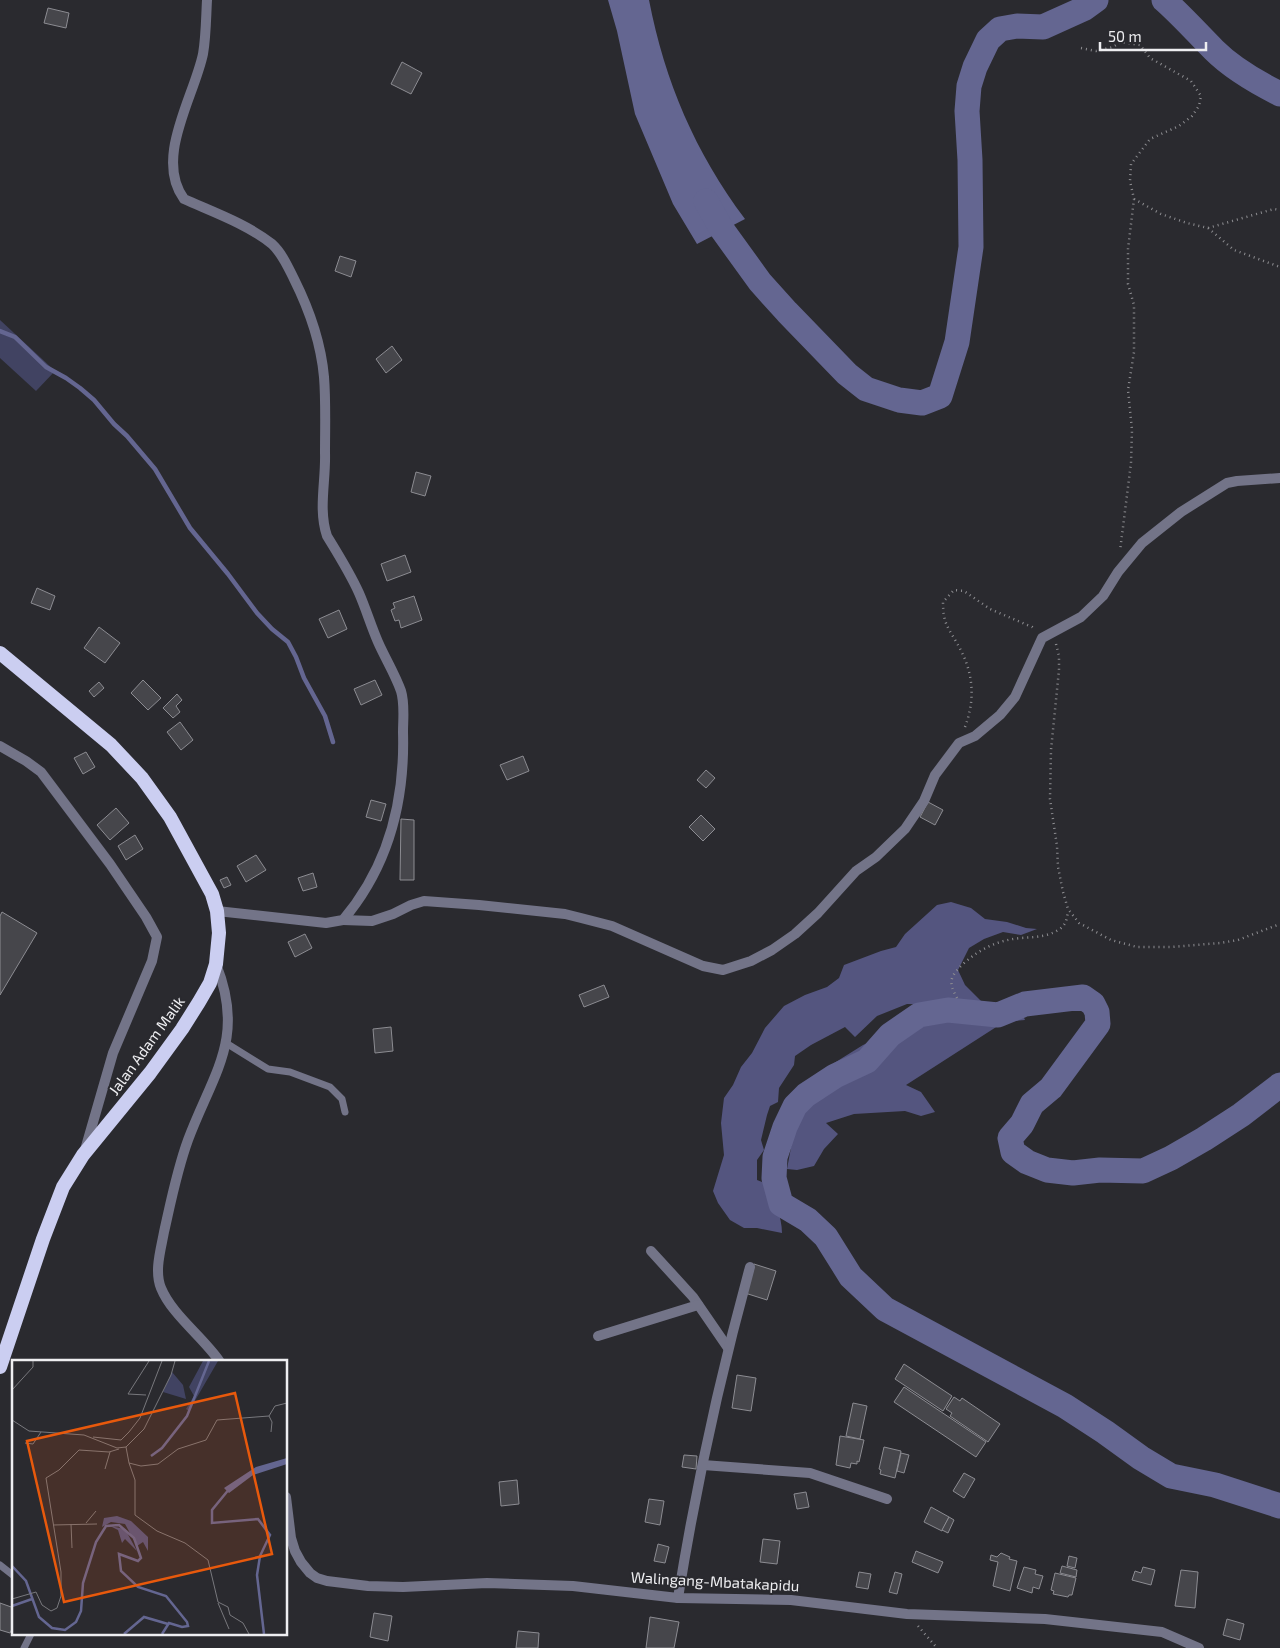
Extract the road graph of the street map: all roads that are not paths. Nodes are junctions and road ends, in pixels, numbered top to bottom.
1 (207, 0) edge
2 (1280, 478) edge
3 (0, 653) edge
4 (0, 746) edge
5 (217, 911) junction
6 (343, 920) junction
7 (216, 964) junction
8 (226, 1043) junction
9 (345, 1112) dead end
10 (83, 1155) junction
11 (651, 1251) dead end
12 (750, 1267) dead end
13 (698, 1305) junction
14 (598, 1336) dead end
15 (728, 1348) junction
16 (219, 1360) edge
17 (0, 1368) edge
18 (703, 1465) junction
19 (887, 1499) dead end
20 (288, 1518) edge
21 (0, 1565) edge
22 (12, 1574) edge
23 (678, 1598) junction
24 (30, 1636) edge
25 (24, 1648) edge
26 (1199, 1648) edge

1 - 6 street
2 - 6 street
3 - 5 highway, Jalan Adam Malik
4 - 10 street
5 - 6 street
5 - 7 highway, Jalan Adam Malik
7 - 8 street
7 - 10 highway, Jalan Adam Malik
8 - 9 lane
8 - 16 street
10 - 17 highway, Jalan Adam Malik
11 - 13 street
12 - 15 street
13 - 14 street
13 - 15 street
15 - 18 street
18 - 19 street
18 - 23 street
20 - 23 street, Walingang-Mbatakapidu
21 - 22 lane
23 - 26 street, Walingang-Mbatakapidu
24 - 25 lane

